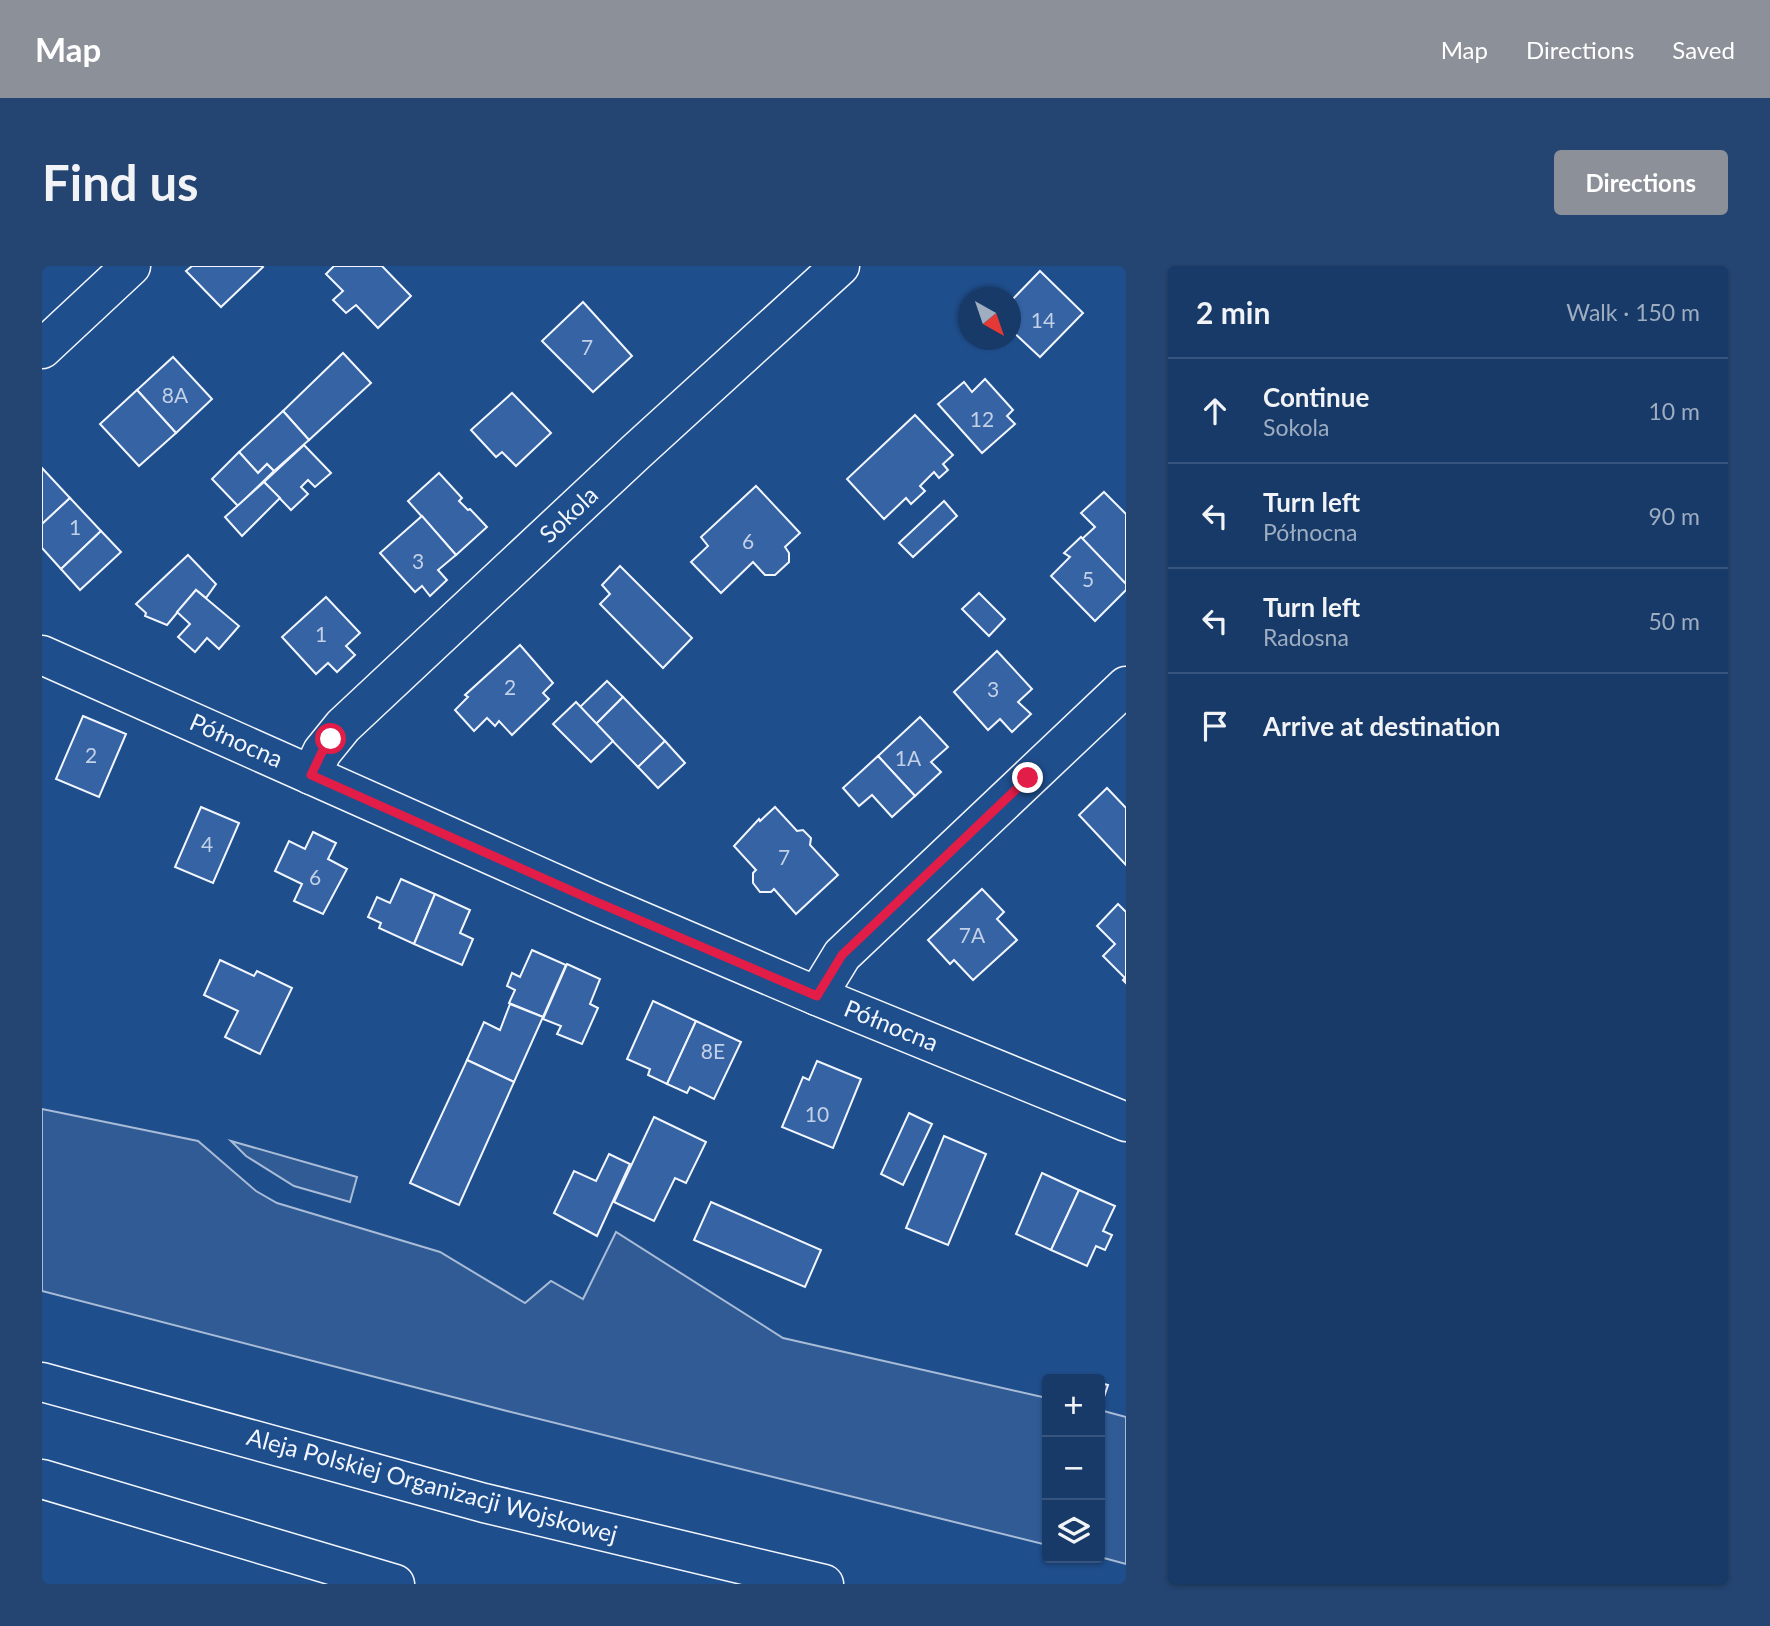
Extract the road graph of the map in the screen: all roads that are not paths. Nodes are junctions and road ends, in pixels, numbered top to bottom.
1 (131, 266) edge
2 (840, 266) edge
3 (42, 349) edge
4 (42, 655) edge
5 (1126, 685) edge
6 (311, 775) junction
7 (817, 996) junction
8 (1126, 1122) edge
9 (42, 1382) edge
10 (42, 1479) edge
11 (395, 1584) edge
12 (824, 1584) edge

1 - 3 main road
2 - 6 main road, Sokola
4 - 6 main road, Północna
5 - 7 main road
6 - 7 main road, Północna
7 - 8 main road, Północna
9 - 12 main road, Aleja Polskiej Organizacji Wojskowej
10 - 11 main road

